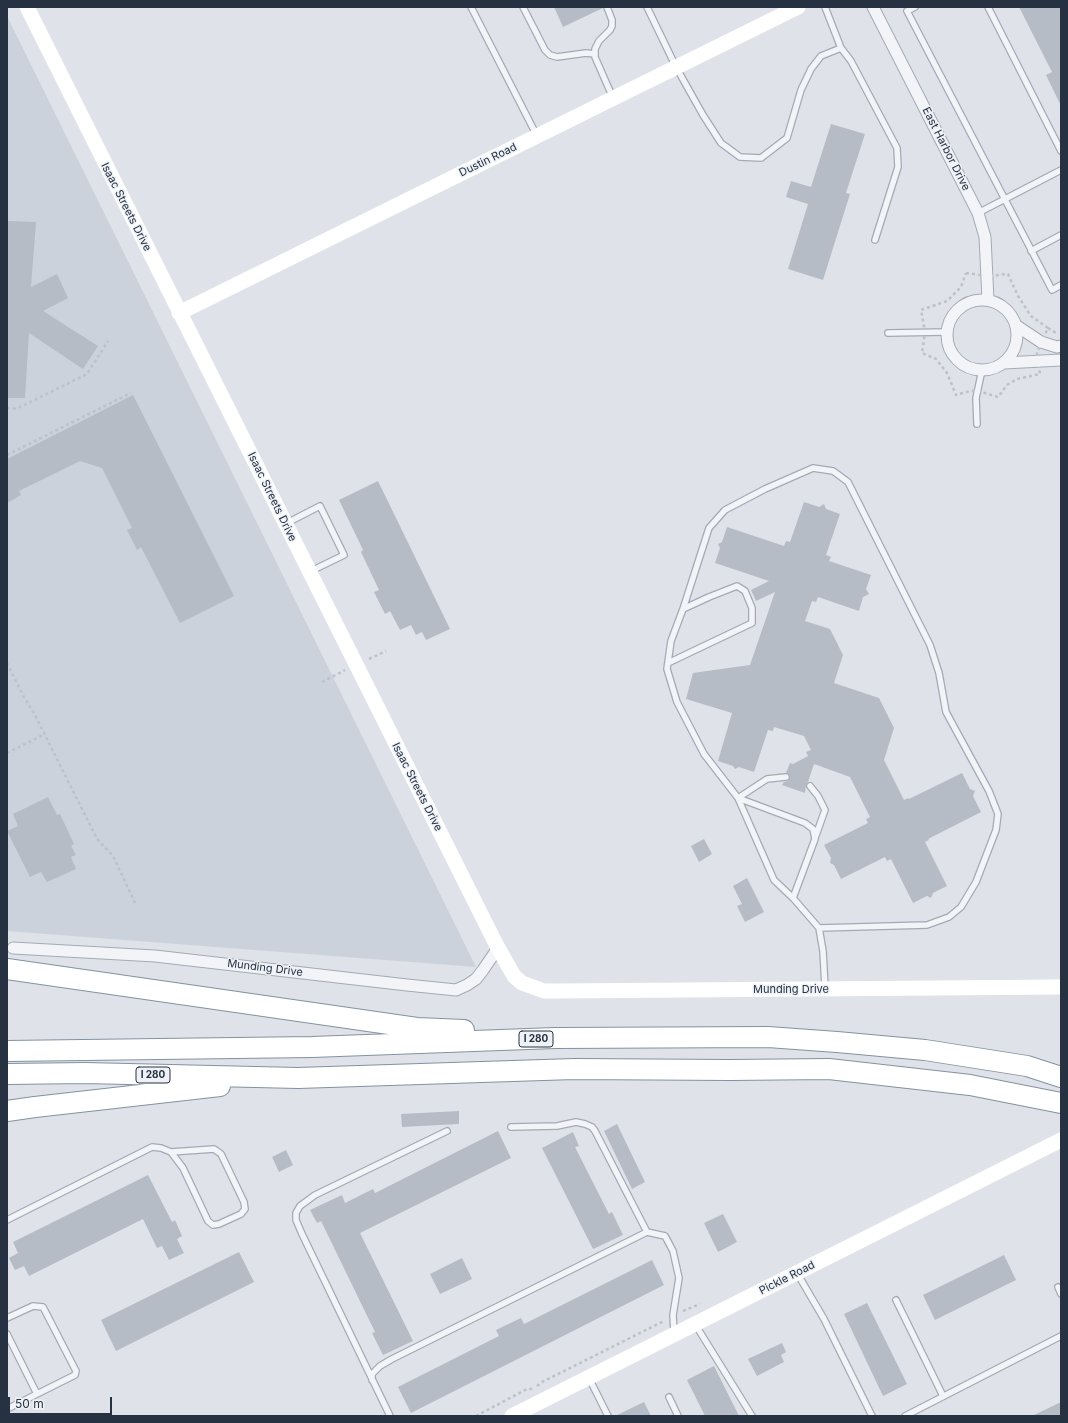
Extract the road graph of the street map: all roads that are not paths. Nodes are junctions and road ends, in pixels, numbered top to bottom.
1 (26, 7) edge
2 (471, 7) edge
3 (524, 7) edge
4 (607, 7) edge
5 (646, 7) edge
6 (798, 7) edge
7 (825, 7) edge
8 (873, 7) edge
9 (915, 7) edge
10 (988, 7) edge
11 (841, 48) junction
12 (594, 54) junction
13 (676, 67) junction
14 (614, 98) junction
15 (537, 136) junction
16 (1061, 151) edge
17 (1061, 170) edge
18 (1004, 199) junction
19 (978, 213) junction
20 (1061, 236) edge
21 (875, 240) dead end
22 (1031, 250) junction
23 (1061, 285) edge
24 (988, 300) junction
25 (179, 313) junction
26 (1017, 326) junction
27 (946, 332) junction
28 (888, 333) dead end
29 (1061, 346) edge
30 (1061, 360) edge
31 (1004, 362) junction
32 (982, 370) junction
33 (977, 424) dead end
34 (285, 524) junction
35 (309, 572) junction
36 (683, 609) junction
37 (668, 664) junction
38 (786, 777) dead end
39 (810, 786) dead end
40 (738, 798) junction
41 (814, 839) junction
42 (793, 898) junction
43 (819, 928) junction
44 (13, 948) dead end
45 (498, 948) junction
46 (7, 969) edge
47 (522, 984) joint
48 (1061, 987) edge
49 (825, 989) junction
50 (555, 1038) junction
51 (7, 1051) edge
52 (7, 1074) edge
53 (1061, 1077) edge
54 (298, 1078) junction
55 (1061, 1103) edge
56 (7, 1111) edge
57 (511, 1127) dead end
58 (447, 1131) dead end
59 (1061, 1140) edge
60 (171, 1152) junction
61 (7, 1220) edge
62 (647, 1232) junction
63 (797, 1272) junction
64 (1058, 1287) dead end
65 (1061, 1294) edge
66 (896, 1300) dead end
67 (7, 1318) edge
68 (694, 1324) junction
69 (7, 1334) edge
70 (674, 1334) junction
71 (1061, 1336) edge
72 (589, 1378) junction
73 (372, 1380) junction
74 (37, 1394) junction
75 (943, 1396) junction
76 (669, 1397) dead end
77 (7, 1409) edge
78 (390, 1416) edge
79 (512, 1416) edge
80 (608, 1416) edge
81 (678, 1416) edge
82 (752, 1416) edge
83 (872, 1416) edge
84 (905, 1416) edge

1 - 25 street, Isaac Streets Drive
2 - 15 lane
3 - 12 lane
4 - 12 lane
5 - 13 lane
6 - 13 street, Dustin Road
7 - 11 lane
8 - 19 street, East Harbor Drive
9 - 18 lane
10 - 16 lane
11 - 13 lane
11 - 21 lane
12 - 14 lane
13 - 14 street, Dustin Road
14 - 15 street, Dustin Road
15 - 25 street, Dustin Road
17 - 18 lane
18 - 19 lane
18 - 22 lane
19 - 24 street, East Harbor Drive
20 - 22 lane
22 - 23 lane
24 - 26 street
24 - 27 street
25 - 34 street, Isaac Streets Drive
26 - 29 street
26 - 31 street
27 - 28 lane
27 - 32 street
30 - 31 street
31 - 32 street
32 - 33 lane
34 - 35 street, Isaac Streets Drive
34 - 35 lane
35 - 45 street, Isaac Streets Drive
36 - 37 lane
36 - 37 lane
36 - 43 lane
37 - 40 lane
38 - 40 lane
39 - 41 lane
40 - 41 lane
40 - 42 lane
41 - 42 lane
42 - 43 lane
43 - 49 lane
44 - 45 street, Munding Drive
45 - 47 street, Isaac Streets Drive
46 - 50 highway
47 - 49 street, Munding Drive
48 - 49 street, Munding Drive
50 - 51 highway, I 280
50 - 53 highway, I 280
52 - 54 highway, I 280
54 - 55 highway, I 280
54 - 56 highway
57 - 62 lane
58 - 73 lane
59 - 63 street, Pickle Road
60 - 60 lane
60 - 61 lane
62 - 70 lane
62 - 73 lane
63 - 68 street, Pickle Road
63 - 83 lane
64 - 65 lane
66 - 75 lane
67 - 74 lane
68 - 70 street, Pickle Road
68 - 82 lane
69 - 74 lane
70 - 72 street, Pickle Road
71 - 75 lane
72 - 79 street, Pickle Road
72 - 80 lane
73 - 78 lane
74 - 77 lane
75 - 84 lane
76 - 81 lane

